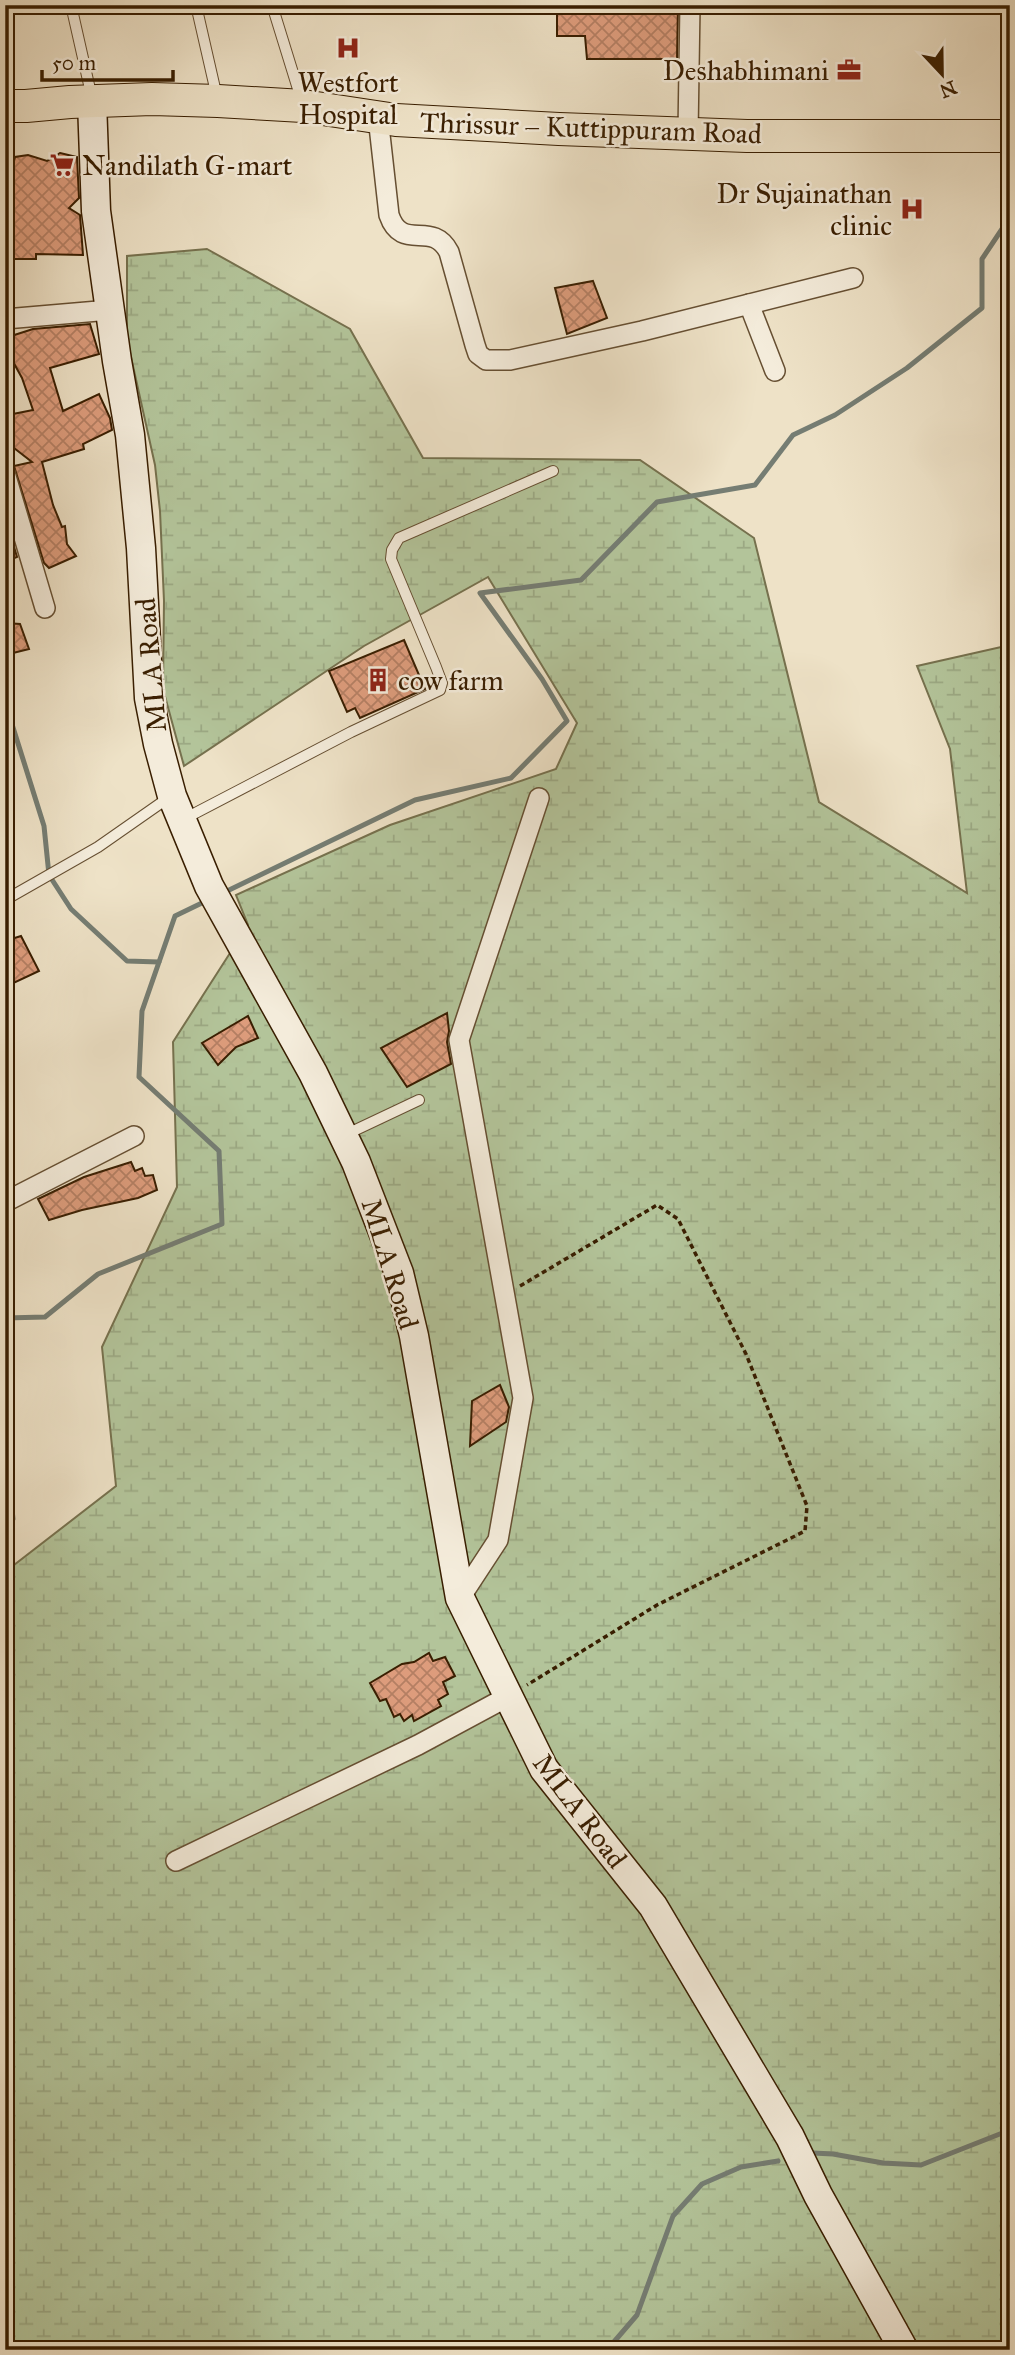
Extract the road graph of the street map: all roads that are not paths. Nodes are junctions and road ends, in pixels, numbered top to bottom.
1 (71, 5) edge
2 (196, 5) edge
3 (272, 5) edge
4 (690, 5) edge
5 (218, 101) junction
6 (92, 102) junction
7 (5, 106) edge
8 (303, 106) junction
9 (378, 117) junction
10 (688, 133) junction
11 (1010, 136) edge
12 (853, 278) dead end
13 (749, 304) junction
14 (110, 310) junction
15 (5, 319) edge
16 (775, 370) dead end
17 (553, 471) dead end
18 (5, 472) edge
19 (45, 608) dead end
20 (539, 798) dead end
21 (177, 808) junction
22 (5, 900) edge
23 (419, 1100) dead end
24 (134, 1136) dead end
25 (343, 1136) junction
26 (5, 1202) edge
27 (460, 1598) junction
28 (507, 1697) junction
29 (176, 1861) dead end
30 (904, 2350) edge

1 - 6 lane
2 - 5 lane
3 - 8 lane
4 - 10 street
5 - 6 main road, Thrissur – Kuttippuram Road
5 - 8 main road, Thrissur – Kuttippuram Road
6 - 7 main road, Thrissur – Kuttippuram Road
6 - 14 street, MLA Road
8 - 9 main road, Thrissur – Kuttippuram Road
9 - 10 main road, Thrissur – Kuttippuram Road
9 - 13 street
10 - 11 main road, Thrissur – Kuttippuram Road
12 - 13 street
13 - 16 street
14 - 15 street
14 - 21 street, MLA Road
17 - 21 lane
18 - 19 street
20 - 27 street
21 - 22 lane
21 - 25 street, MLA Road
23 - 25 lane
24 - 26 street
25 - 27 street, MLA Road
27 - 28 street, MLA Road
28 - 29 street
28 - 30 street, MLA Road

